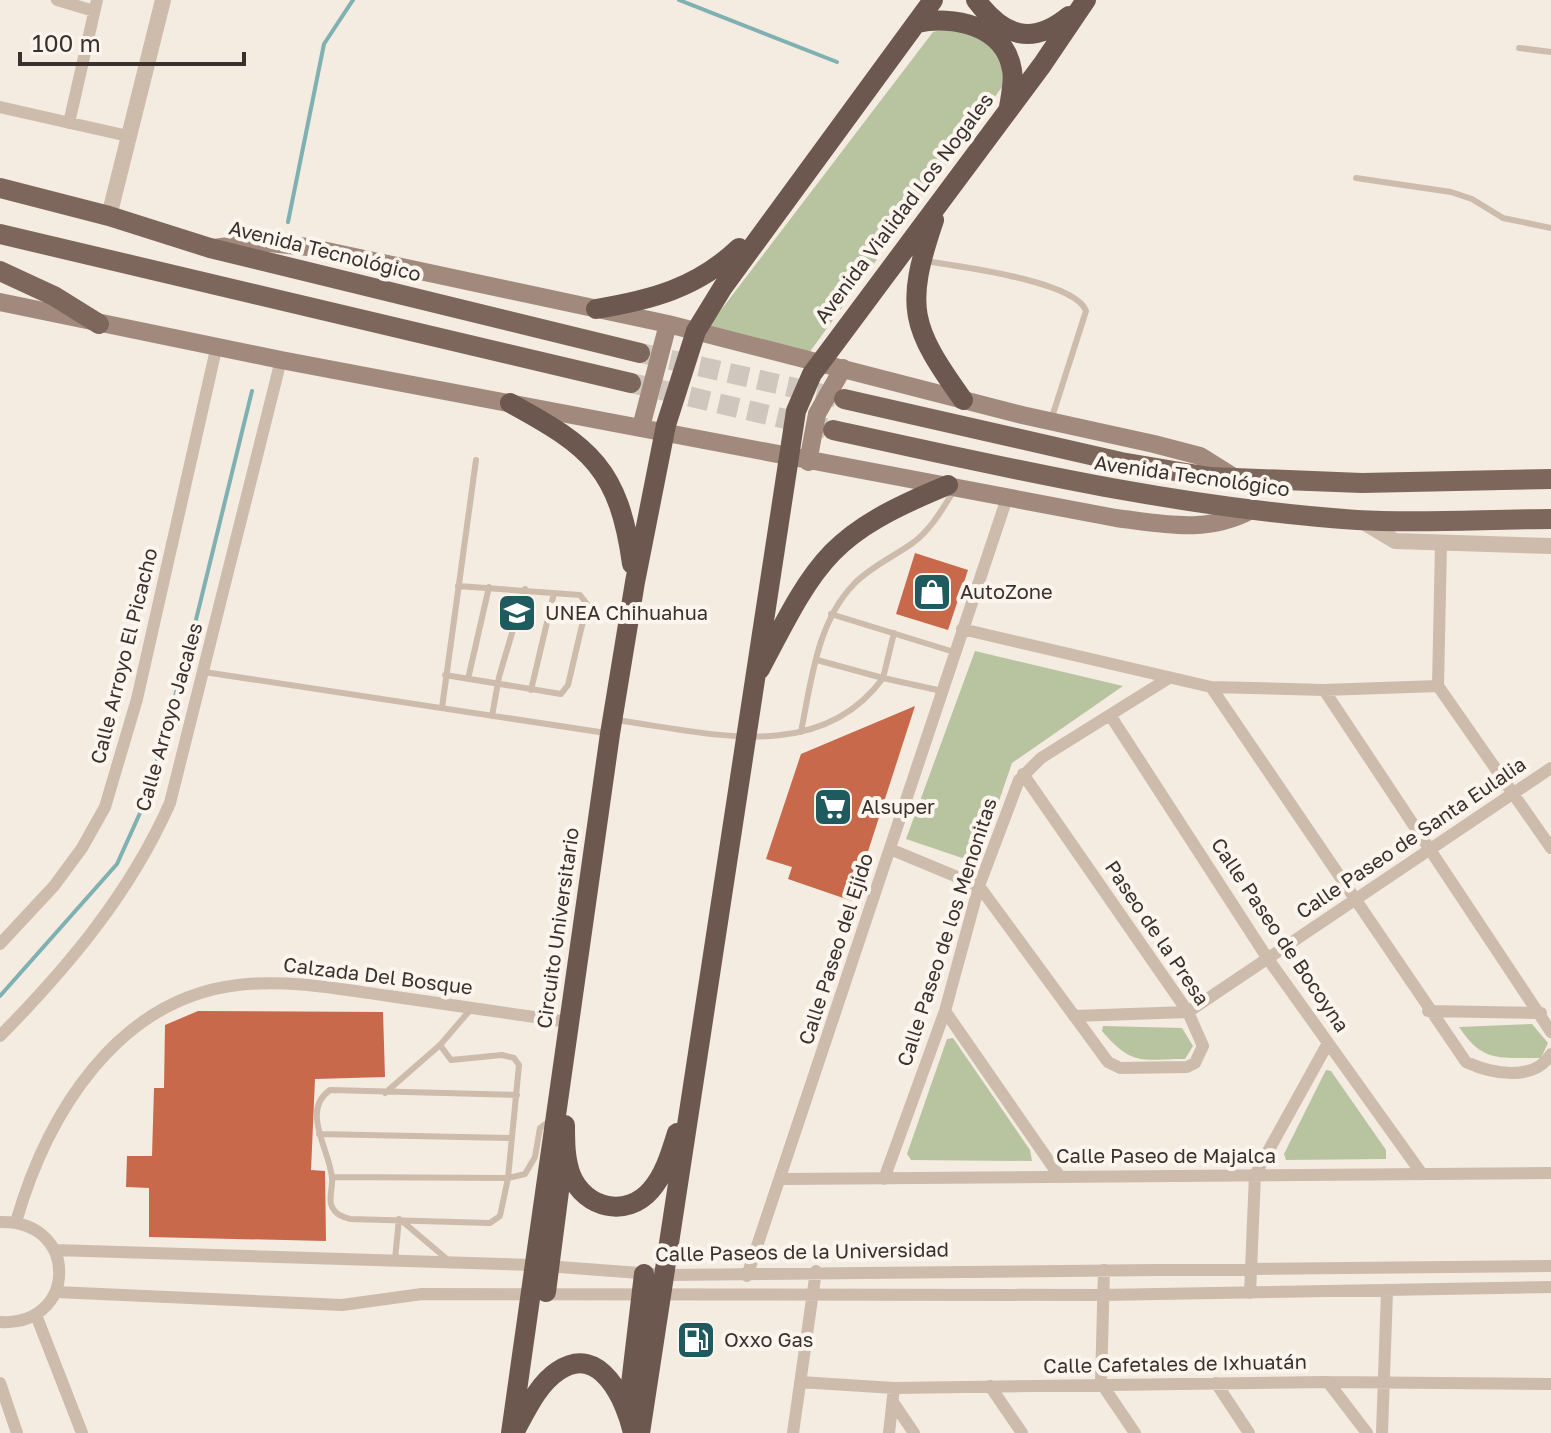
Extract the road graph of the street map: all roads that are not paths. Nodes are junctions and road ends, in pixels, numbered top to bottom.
1 (57, 0) edge
2 (163, 0) edge
3 (933, 0) edge
4 (976, 0) edge
5 (1084, 3) edge
6 (96, 5) edge
7 (917, 23) junction
8 (1519, 48) dead end
9 (1551, 52) edge
10 (0, 107) edge
11 (1009, 107) junction
12 (69, 123) junction
13 (128, 136) junction
14 (1356, 178) dead end
15 (0, 188) edge
16 (941, 200) junction
17 (774, 215) junction
18 (109, 216) junction
19 (1551, 228) edge
20 (0, 234) edge
21 (210, 248) junction
22 (922, 260) junction
23 (0, 271) edge
24 (0, 302) edge
25 (596, 309) junction
26 (99, 324) junction
27 (668, 324) junction
28 (696, 331) junction
29 (217, 345) junction
30 (640, 353) tunnel mouth
31 (281, 360) junction
32 (820, 363) junction
33 (843, 368) junction
34 (631, 383) tunnel mouth
35 (844, 399) tunnel mouth
36 (963, 400) junction
37 (510, 403) junction
38 (1051, 421) junction
39 (641, 427) junction
40 (833, 430) tunnel mouth
41 (664, 431) junction
42 (787, 457) junction
43 (476, 460) dead end
44 (808, 462) junction
45 (1232, 476) junction
46 (1551, 479) edge
47 (952, 486) junction
48 (1007, 498) junction
49 (1251, 510) junction
50 (1551, 519) edge
51 (1360, 520) junction
52 (1441, 544) junction
53 (1551, 546) edge
54 (635, 582) junction
55 (458, 586) junction
56 (489, 587) junction
57 (525, 589) junction
58 (554, 593) junction
59 (831, 614) junction
60 (962, 629) junction
61 (894, 633) junction
62 (954, 652) junction
63 (817, 660) junction
64 (204, 672) junction
65 (445, 675) junction
66 (883, 678) junction
67 (1169, 678) junction
68 (468, 679) junction
69 (753, 683) junction
70 (497, 684) junction
71 (1438, 686) junction
72 (1211, 687) junction
73 (531, 690) junction
74 (1324, 690) junction
75 (942, 691) junction
76 (442, 708) junction
77 (1110, 715) junction
78 (492, 716) junction
79 (611, 727) junction
80 (801, 732) junction
81 (745, 738) junction
82 (1551, 768) edge
83 (1023, 774) junction
84 (1514, 792) junction
85 (1432, 848) junction
86 (1551, 848) edge
87 (890, 849) junction
88 (979, 886) junction
89 (1353, 901) junction
90 (0, 944) edge
91 (1268, 959) junction
92 (473, 1008) junction
93 (945, 1011) junction
94 (1428, 1011) junction
95 (1188, 1012) junction
96 (1541, 1013) junction
97 (1074, 1016) junction
98 (569, 1022) junction
99 (1551, 1032) edge
100 (0, 1036) edge
101 (1328, 1043) junction
102 (440, 1045) junction
103 (1551, 1054) edge
104 (697, 1067) junction
105 (385, 1093) junction
106 (517, 1095) junction
107 (558, 1111) junction
108 (319, 1134) junction
109 (510, 1138) junction
110 (565, 1144) junction
111 (1551, 1173) edge
112 (1422, 1174) junction
113 (1255, 1175) junction
114 (332, 1177) junction
115 (1060, 1177) junction
116 (508, 1178) junction
117 (781, 1179) junction
118 (884, 1179) junction
119 (399, 1219) junction
120 (0, 1222) edge
121 (16, 1222) junction
122 (55, 1250) junction
123 (395, 1260) junction
124 (450, 1262) junction
125 (542, 1265) junction
126 (1551, 1266) edge
127 (1250, 1269) junction
128 (1104, 1270) junction
129 (816, 1271) junction
130 (747, 1276) junction
131 (642, 1284) junction
132 (664, 1285) junction
133 (1551, 1287) edge
134 (1387, 1291) junction
135 (56, 1292) junction
136 (537, 1292) junction
137 (1250, 1293) junction
138 (812, 1295) junction
139 (1101, 1295) junction
140 (36, 1315) junction
141 (0, 1322) edge
142 (800, 1382) junction
143 (1328, 1382) junction
144 (0, 1383) edge
145 (1101, 1383) junction
146 (1216, 1383) junction
147 (1384, 1383) junction
148 (1551, 1384) edge
149 (990, 1386) junction
150 (894, 1388) junction
151 (893, 1402) junction
152 (628, 1409) junction
153 (17, 1433) edge
154 (82, 1433) edge
155 (512, 1433) edge
156 (633, 1433) edge
157 (640, 1433) edge
158 (793, 1433) edge
159 (889, 1433) edge
160 (914, 1433) edge
161 (1022, 1433) edge
162 (1135, 1433) edge
163 (1249, 1433) edge
164 (1367, 1433) edge
165 (1382, 1433) edge

1 - 6 street
2 - 13 street
3 - 7 highway
4 - 5 highway
5 - 11 highway, Avenida Vialidad Los Nogales
6 - 12 street
7 - 11 highway
7 - 17 highway
8 - 9 lane
10 - 12 street
11 - 16 highway, Avenida Vialidad Los Nogales
12 - 13 street
13 - 18 street
14 - 19 lane
15 - 18 main road, Avenida Tecnológico
16 - 22 highway
16 - 32 highway, Avenida Vialidad Los Nogales
17 - 25 highway
17 - 28 highway
18 - 21 main road, Avenida Tecnológico
20 - 34 main road
21 - 25 main road
21 - 30 main road, Avenida Tecnológico
22 - 36 highway
22 - 38 lane
23 - 26 main road
24 - 26 main road
25 - 27 main road
26 - 29 main road
27 - 28 main road
27 - 39 main road
28 - 32 main road
28 - 41 highway
29 - 31 main road
29 - 90 street, Calle Arroyo El Picacho
31 - 37 main road
31 - 64 street, Calle Arroyo Jacales
32 - 33 main road
32 - 42 highway, Avenida Vialidad Los Nogales
33 - 36 main road
33 - 44 main road
35 - 45 main road, Avenida Tecnológico
36 - 38 main road
37 - 39 main road
37 - 54 highway
38 - 45 main road
39 - 41 main road
40 - 49 main road, Avenida Tecnológico
41 - 42 main road
41 - 54 highway, Circuito Universitario
42 - 44 main road
42 - 69 highway
43 - 55 lane
44 - 47 main road
45 - 46 main road, Avenida Tecnológico
47 - 48 main road
47 - 59 lane
47 - 69 highway
48 - 49 main road
48 - 60 street, Calle Paseo del Ejido
49 - 51 main road, Avenida Tecnológico
50 - 51 main road, Avenida Tecnológico
51 - 52 street
52 - 53 street
52 - 71 street
54 - 79 highway, Circuito Universitario
55 - 56 lane
55 - 65 lane
56 - 57 lane
56 - 68 lane
57 - 58 lane
57 - 70 lane
58 - 73 lane
58 - 73 lane
59 - 61 lane
59 - 63 lane
60 - 62 street, Calle Paseo del Ejido
60 - 67 street
61 - 62 lane
61 - 66 lane
62 - 75 street, Calle Paseo del Ejido
63 - 66 lane
63 - 80 lane
64 - 76 lane
64 - 100 street, Calle Arroyo Jacales
65 - 68 lane
65 - 76 lane
66 - 75 lane
66 - 80 lane
67 - 72 street
67 - 77 street
68 - 70 lane
69 - 81 highway
70 - 73 lane
70 - 78 lane
71 - 74 street
71 - 84 street
72 - 74 street
72 - 89 street
74 - 85 street
75 - 87 street, Calle Paseo del Ejido
76 - 78 lane
77 - 83 street
77 - 91 street, Calle Paseo de Bocoyna
78 - 79 lane
79 - 81 lane
79 - 98 highway, Circuito Universitario
80 - 81 lane
81 - 104 highway
82 - 84 street, Calle Paseo de Santa Eulalia
83 - 88 street, Calle Paseo de los Menonitas
83 - 95 street, Paseo de la Presa
84 - 85 street, Calle Paseo de Santa Eulalia
84 - 86 street
85 - 89 street, Calle Paseo de Santa Eulalia
85 - 96 street
87 - 88 street
87 - 117 street, Calle Paseo del Ejido
88 - 93 street, Calle Paseo de los Menonitas
88 - 97 street, Paseo de la Presa
89 - 91 street, Calle Paseo de Santa Eulalia
89 - 94 street
91 - 95 street, Calle Paseo de Santa Eulalia
91 - 101 street, Calle Paseo de Bocoyna
92 - 98 street, Calzada Del Bosque
92 - 102 lane
92 - 121 street, Calzada Del Bosque
93 - 115 street
93 - 118 street, Calle Paseo de los Menonitas
94 - 96 street
94 - 103 street
95 - 97 street
95 - 97 street, Paseo de la Presa
96 - 99 street
98 - 107 highway, Circuito Universitario
101 - 112 street, Calle Paseo de Bocoyna
101 - 113 street
102 - 105 lane
102 - 106 lane
104 - 110 highway
104 - 132 highway
105 - 106 lane
105 - 108 lane
106 - 109 lane
107 - 110 highway
107 - 116 lane
107 - 125 highway, Circuito Universitario
108 - 109 lane
108 - 114 lane
109 - 116 lane
110 - 125 highway
111 - 112 street, Calle Paseo de Majalca
112 - 113 street, Calle Paseo de Majalca
113 - 115 street, Calle Paseo de Majalca
113 - 127 street
114 - 116 lane
114 - 119 lane
115 - 118 street, Calle Paseo de Majalca
116 - 119 lane
117 - 118 street, Calle Paseo de Majalca
117 - 130 street, Calle Paseo del Ejido
119 - 123 lane
119 - 124 lane
120 - 121 street
121 - 122 street
122 - 123 street, Calle Paseos de la Universidad
122 - 135 street
123 - 124 street, Calle Paseos de la Universidad
124 - 125 street, Calle Paseos de la Universidad
125 - 131 street, Calle Paseos de la Universidad
125 - 136 highway, Circuito Universitario
126 - 127 street, Calle Paseos de la Universidad
127 - 128 street, Calle Paseos de la Universidad
127 - 137 street
128 - 129 street, Calle Paseos de la Universidad
128 - 139 street
129 - 130 street, Calle Paseos de la Universidad
129 - 138 street
130 - 132 street, Calle Paseos de la Universidad
131 - 132 street, Calle Paseos de la Universidad
131 - 132 street, Calle Paseos de la Universidad
131 - 136 street, Calle Paseos de la Universidad
131 - 152 highway
132 - 138 street, Calle Paseos de la Universidad
132 - 157 highway
133 - 134 street, Calle Paseos de la Universidad
134 - 137 street, Calle Paseos de la Universidad
134 - 147 street
135 - 136 street, Calle Paseos de la Universidad
135 - 140 street
136 - 155 highway, Circuito Universitario
137 - 139 street, Calle Paseos de la Universidad
138 - 139 street, Calle Paseos de la Universidad
138 - 142 street
139 - 145 street
140 - 141 street
140 - 154 street
142 - 150 street, Calle Cafetales de Ixhuatán
142 - 158 street
143 - 146 street, Calle Cafetales de Ixhuatán
143 - 147 street, Calle Cafetales de Ixhuatán
143 - 164 street
144 - 153 street
145 - 146 street, Calle Cafetales de Ixhuatán
145 - 149 street, Calle Cafetales de Ixhuatán
145 - 162 street
146 - 163 street
147 - 148 street, Calle Cafetales de Ixhuatán
147 - 165 street
149 - 150 street, Calle Cafetales de Ixhuatán
149 - 161 street
150 - 151 street
151 - 159 street
151 - 160 street
152 - 155 highway
152 - 156 highway

